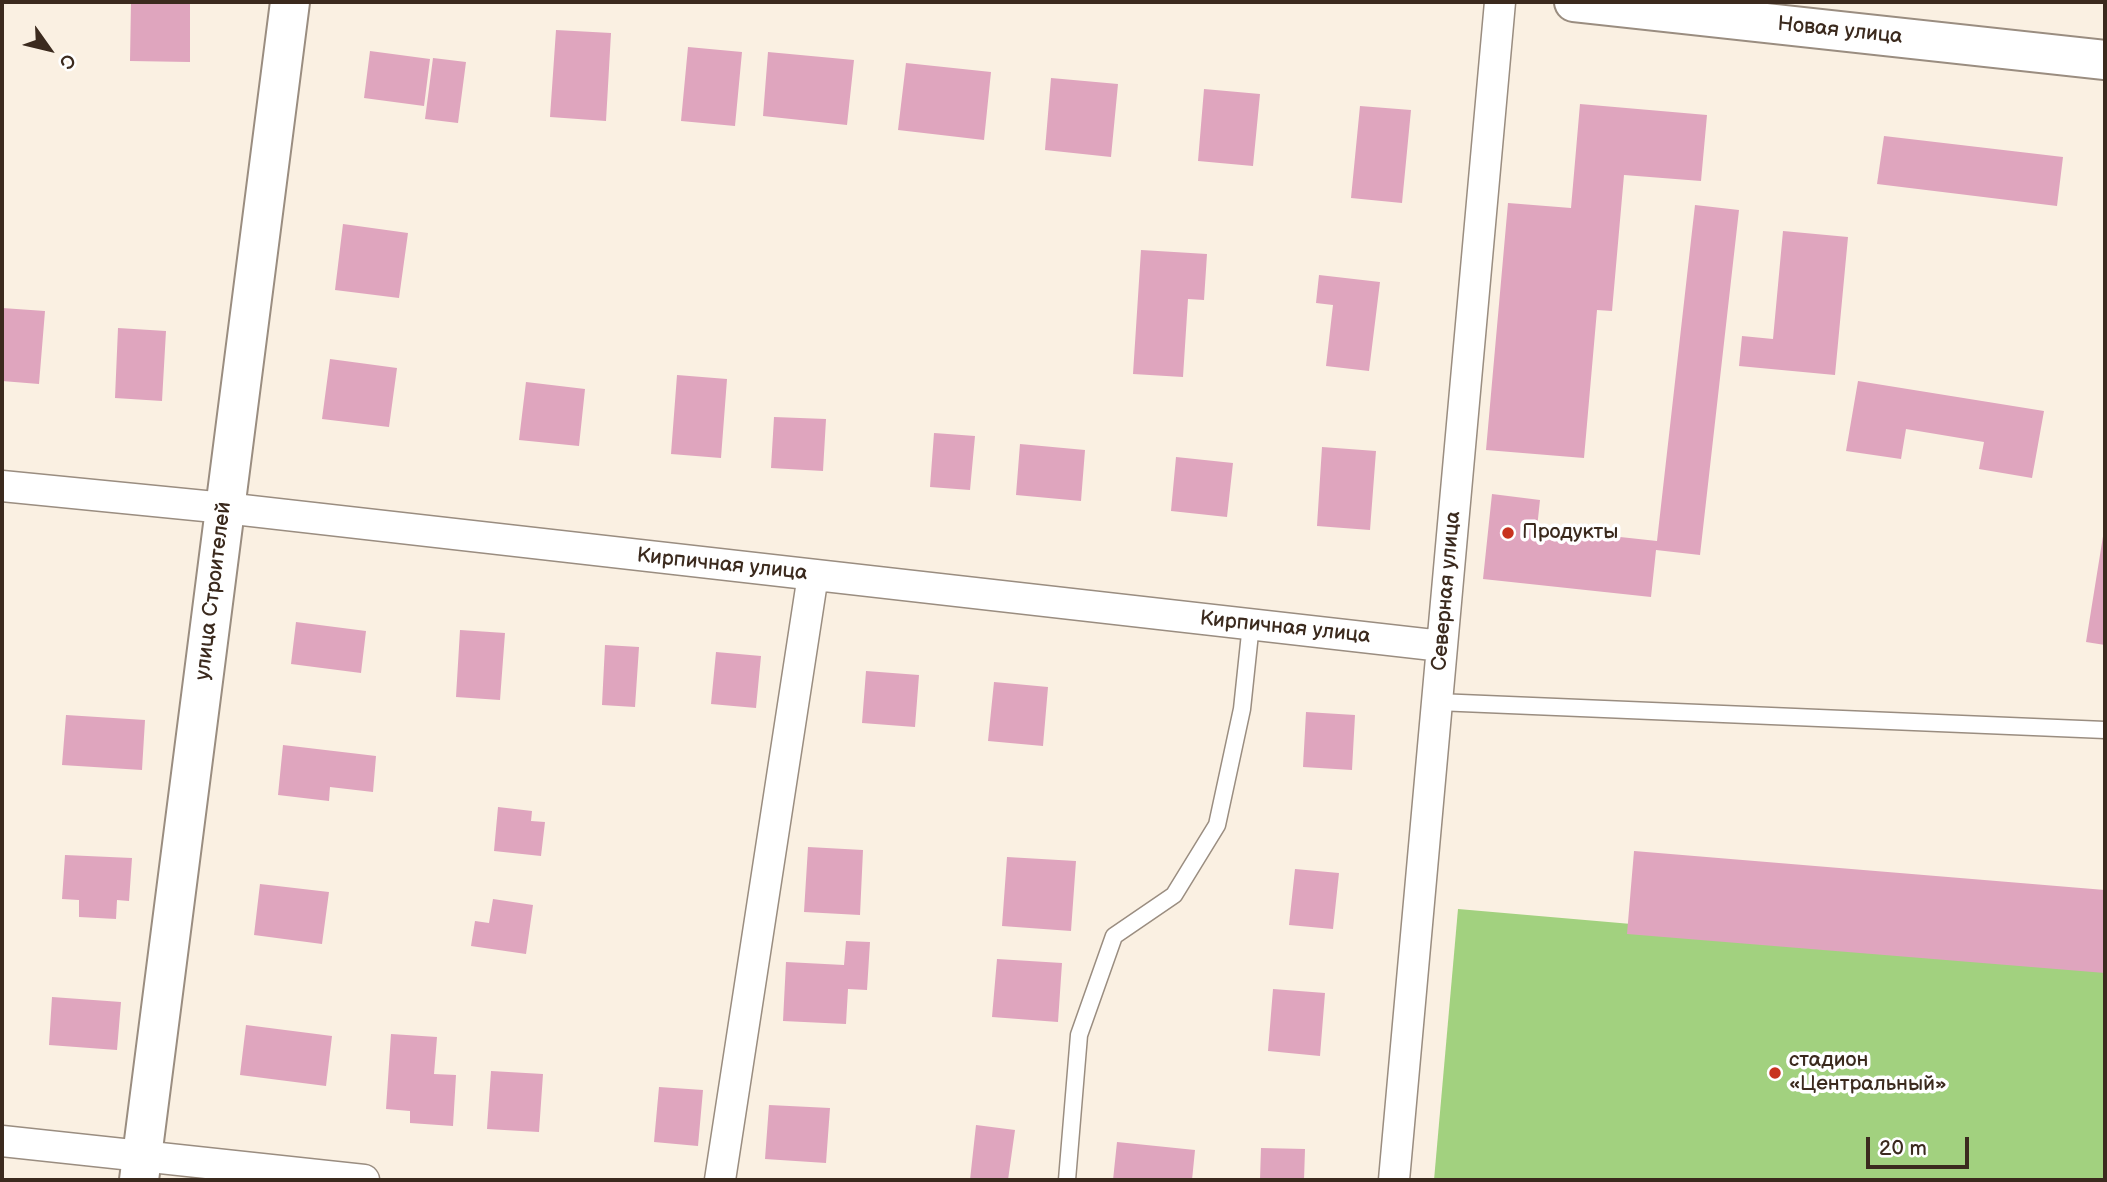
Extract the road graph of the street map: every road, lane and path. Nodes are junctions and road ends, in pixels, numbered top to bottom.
1 (290, 2) edge
2 (1500, 2) edge
3 (1574, 2) edge
4 (2105, 60) edge
5 (2, 486) edge
6 (225, 508) junction
7 (813, 575) junction
8 (1251, 624) junction
9 (1442, 646) junction
10 (1437, 702) junction
11 (2105, 730) edge
12 (2, 1141) edge
13 (140, 1168) edge
14 (364, 1180) edge
15 (720, 1180) edge
16 (1067, 1180) edge
17 (1394, 1180) edge

1 - 6 street, улица Строителей
2 - 9 street, Северная улица
3 - 4 street, Новая улица
5 - 6 street, Кирпичная улица
6 - 7 street, Кирпичная улица
6 - 13 street, улица Строителей
7 - 8 street, Кирпичная улица
7 - 15 street
8 - 9 street, Кирпичная улица
8 - 16 lane
9 - 10 street, Северная улица
10 - 11 lane
10 - 17 street, Северная улица
12 - 13 street
13 - 14 street

